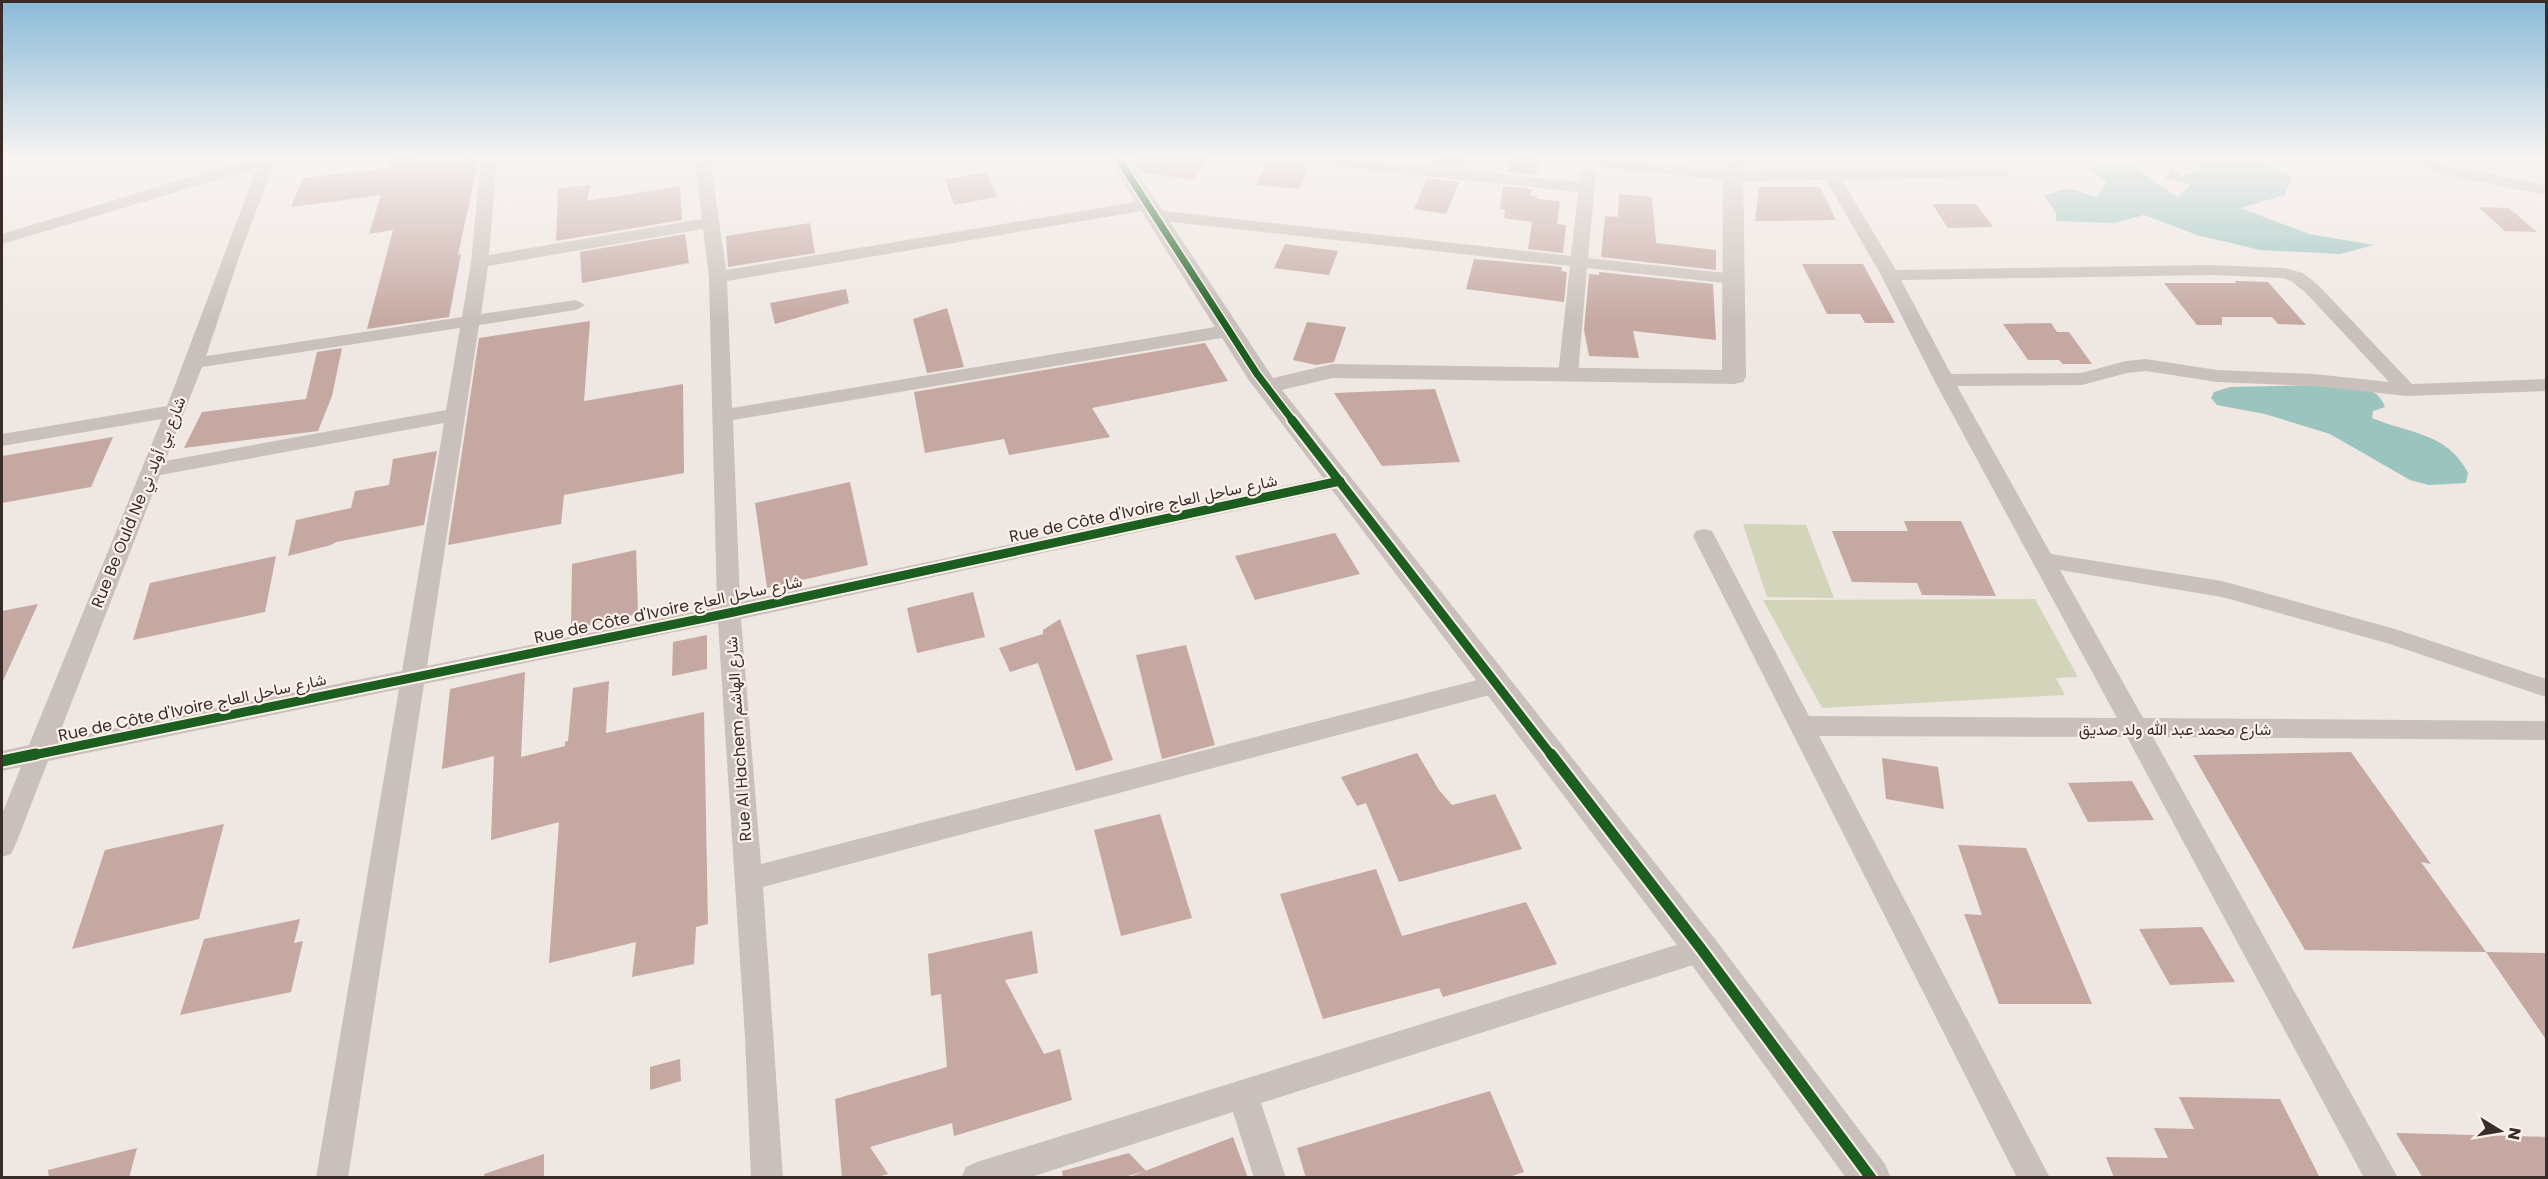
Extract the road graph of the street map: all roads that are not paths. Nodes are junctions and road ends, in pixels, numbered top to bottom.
1 (91, 212) edge
2 (248, 212) edge
3 (484, 212) edge
4 (710, 212) edge
5 (1138, 212) edge
6 (1152, 212) edge
7 (1168, 212) edge
8 (1584, 212) edge
9 (1733, 212) edge
10 (1854, 212) edge
11 (712, 222) junction
12 (2, 239) edge
13 (1581, 261) junction
14 (480, 262) junction
15 (1890, 274) junction
16 (718, 277) junction
17 (1734, 279) junction
18 (576, 305) dead end
19 (470, 321) junction
20 (1227, 331) junction
21 (194, 363) junction
22 (1568, 375) junction
23 (1944, 380) junction
24 (2547, 386) edge
25 (1267, 387) junction
26 (2407, 390) junction
27 (174, 411) junction
28 (455, 415) junction
29 (724, 415) junction
30 (2, 440) edge
31 (151, 470) junction
32 (1340, 481) junction
33 (1704, 536) dead end
34 (2043, 560) junction
35 (729, 613) junction
36 (414, 676) junction
37 (1497, 684) junction
38 (2547, 688) edge
39 (1803, 726) junction
40 (2136, 729) junction
41 (2547, 730) edge
42 (37, 754) junction
43 (2, 761) edge
44 (2, 846) edge
45 (749, 879) junction
46 (1702, 950) junction
47 (1243, 1095) junction
48 (332, 1178) edge
49 (767, 1178) edge
50 (977, 1178) edge
51 (1270, 1178) edge
52 (1871, 1178) edge
53 (2034, 1178) edge
54 (2382, 1178) edge

1 - 12 street
2 - 21 street, Rue Be Ould Ne شارع بي أولد ني
3 - 14 street
4 - 11 street, Rue Al Hachem شارع الهاشم
5 - 16 street
6 - 20 street
7 - 13 street
8 - 13 street
9 - 17 street
10 - 15 street
11 - 14 street
11 - 16 street, Rue Al Hachem شارع الهاشم
13 - 17 street
13 - 22 street
14 - 19 street
15 - 23 street
15 - 26 street
16 - 29 street, Rue Al Hachem شارع الهاشم
17 - 22 street
18 - 19 street
19 - 21 street
19 - 28 street
20 - 25 street
20 - 29 street
21 - 27 street, Rue Be Ould Ne شارع بي أولد ني
22 - 25 street
23 - 26 street
23 - 34 street
24 - 26 street
25 - 32 street
27 - 30 street
27 - 31 street, Rue Be Ould Ne شارع بي أولد ني
28 - 31 street
28 - 36 street
29 - 35 street, Rue Al Hachem شارع الهاشم
31 - 42 street, Rue Be Ould Ne شارع بي أولد ني
32 - 35 street, Rue de Côte d'Ivoire شارع ساحل العاج
32 - 37 street
33 - 39 street
34 - 38 street
34 - 40 street
35 - 36 street, Rue de Côte d'Ivoire شارع ساحل العاج
35 - 45 street, Rue Al Hachem شارع الهاشم
36 - 42 street, Rue de Côte d'Ivoire شارع ساحل العاج
36 - 48 street
37 - 45 street
37 - 46 street
39 - 40 street, شارع محمد عبد الله ولد صديق
39 - 53 street
40 - 41 street, شارع محمد عبد الله ولد صديق
40 - 54 street
42 - 43 street, Rue de Côte d'Ivoire شارع ساحل العاج
42 - 44 street, Rue Be Ould Ne شارع بي أولد ني
45 - 49 street, Rue Al Hachem شارع الهاشم
46 - 47 street
46 - 52 street
47 - 50 street
47 - 51 street

